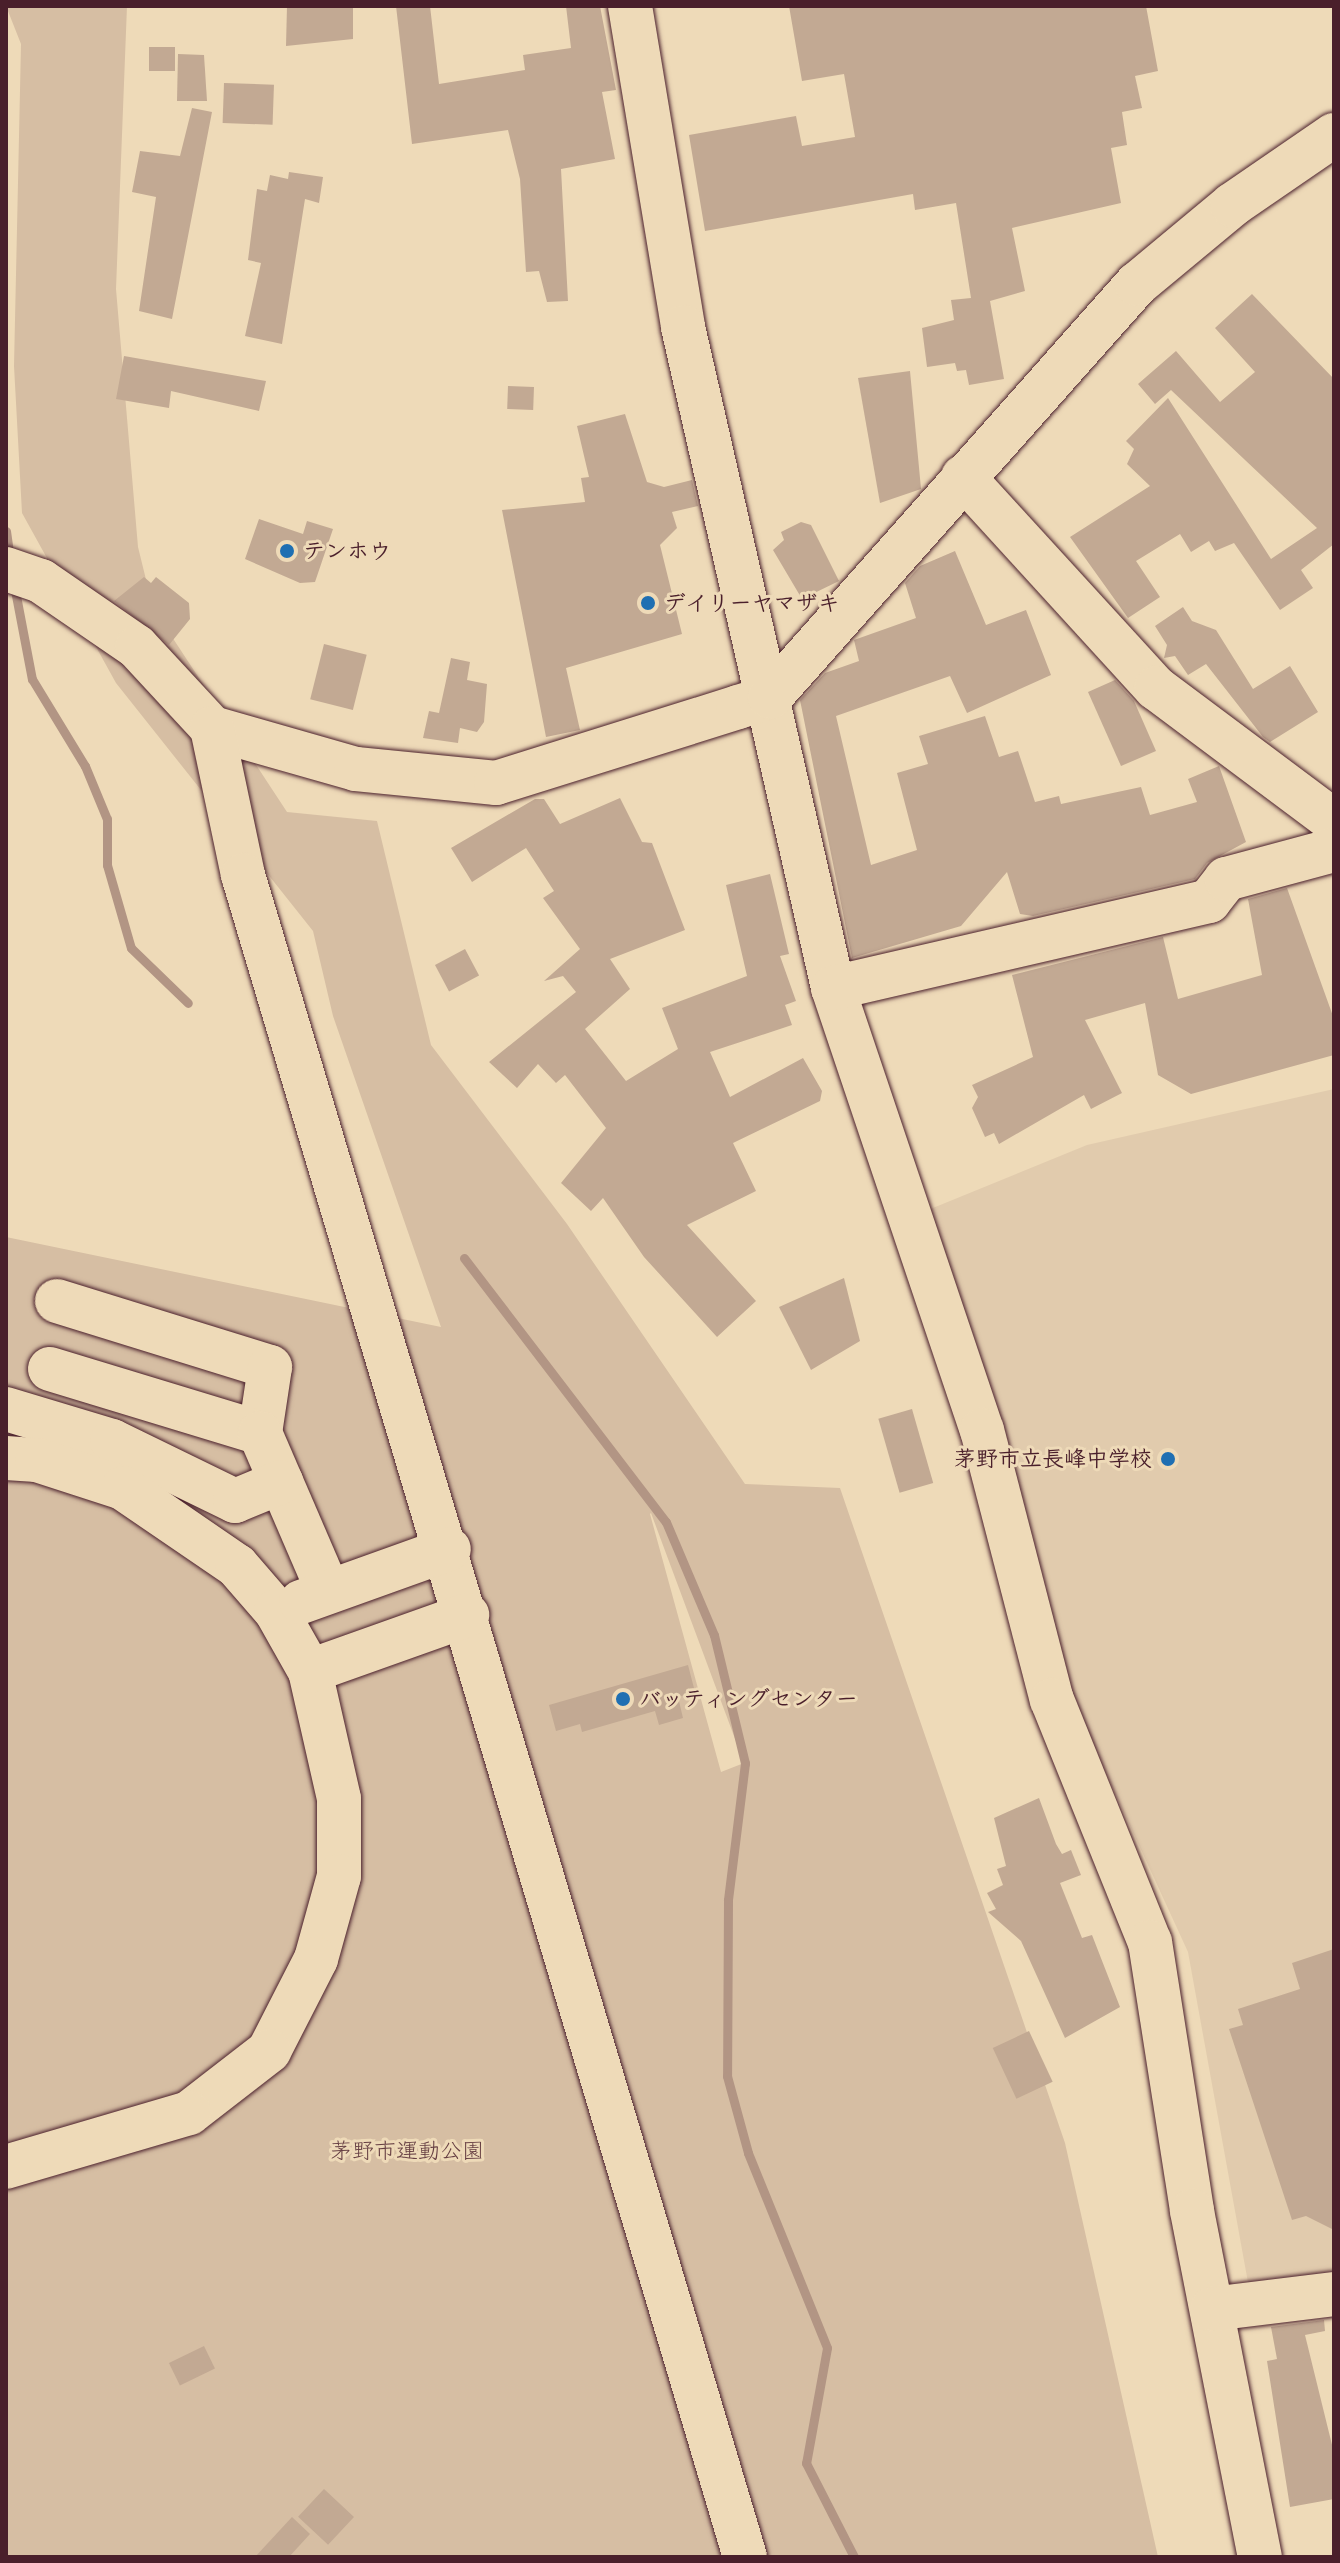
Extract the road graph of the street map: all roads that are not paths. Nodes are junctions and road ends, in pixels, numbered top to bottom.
1 (630, 6) edge
2 (1334, 135) edge
3 (963, 477) junction
4 (24, 575) edge
5 (770, 697) junction
6 (212, 728) junction
7 (1334, 821) edge
8 (1334, 850) edge
9 (833, 988) junction
10 (57, 1301) dead end
11 (50, 1369) dead end
12 (6, 1409) edge
13 (260, 1433) junction
14 (6, 1458) edge
15 (281, 1482) junction
16 (449, 1549) junction
17 (328, 1591) junction
18 (276, 1611) junction
19 (467, 1615) junction
20 (310, 1671) junction
21 (6, 2167) edge
22 (1334, 2294) edge
23 (1212, 2309) junction
24 (745, 2557) edge
25 (1260, 2557) edge

1 - 5 street
2 - 3 street
3 - 5 street
3 - 7 street
4 - 6 street
5 - 6 street
5 - 9 street
6 - 16 street
8 - 9 street
9 - 23 street
10 - 13 street
11 - 13 street
12 - 15 street
13 - 15 street
14 - 18 street
15 - 17 street
16 - 17 street
16 - 19 street
17 - 18 street
18 - 20 street
19 - 20 street
19 - 24 street
20 - 21 street
22 - 23 street
23 - 25 street

